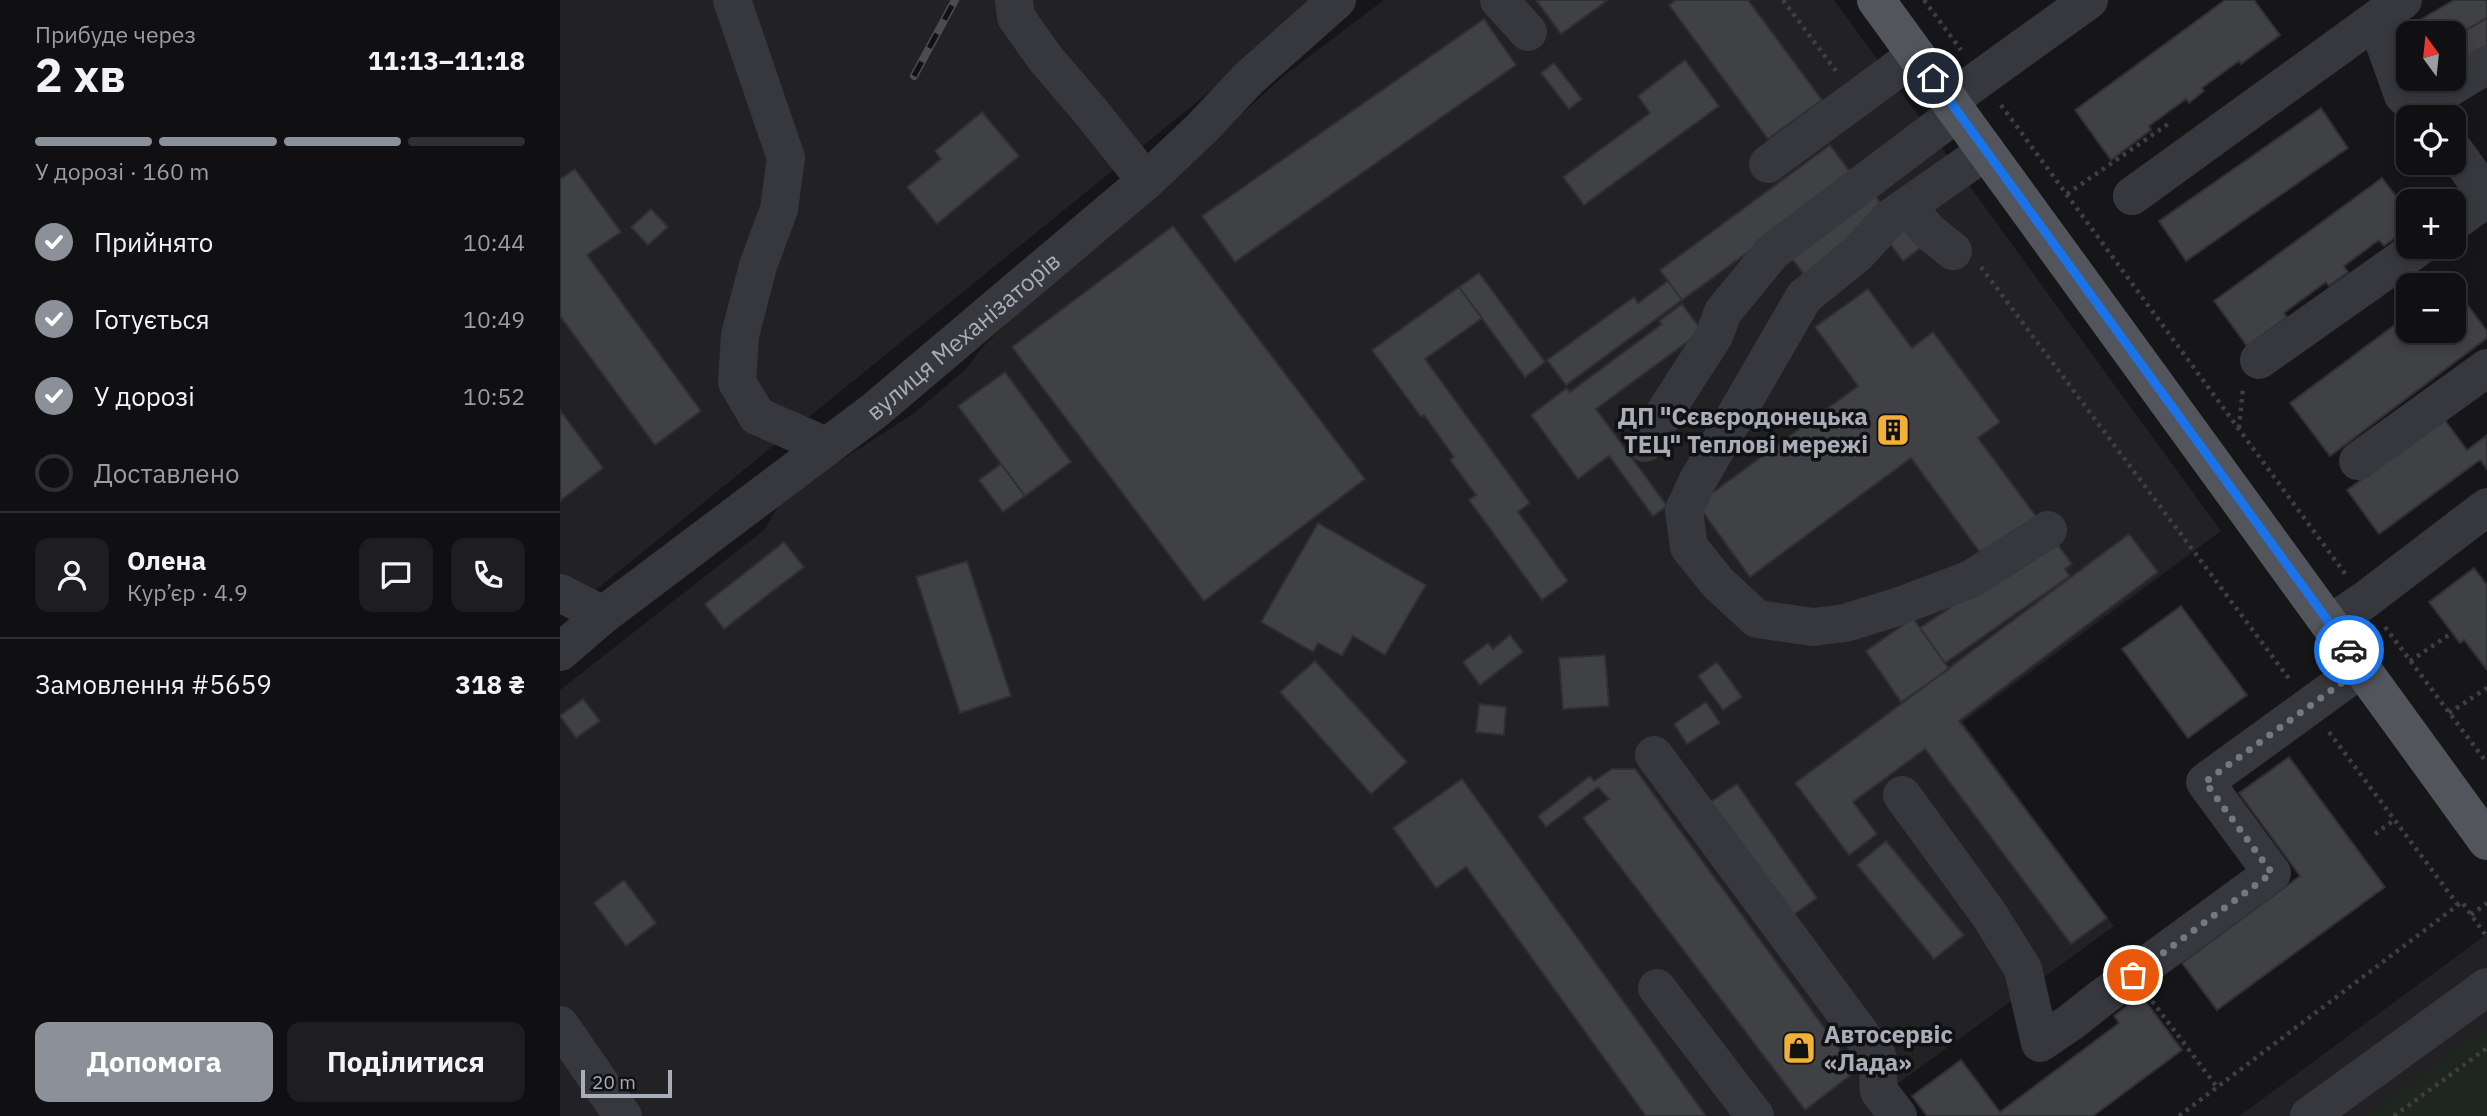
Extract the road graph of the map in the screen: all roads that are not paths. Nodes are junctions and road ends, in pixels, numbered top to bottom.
1 (1014, 0) edge
2 (1337, 0) edge
3 (1499, 0) edge
4 (1876, 0) edge
5 (2089, 0) edge
6 (731, 3) edge
7 (2390, 10) edge
8 (1528, 32) dead end
9 (1916, 55) junction
10 (2487, 65) edge
11 (2413, 105) edge
12 (2431, 105) edge
13 (1953, 106) junction
14 (1986, 151) junction
15 (1768, 164) dead end
16 (2466, 167) edge
17 (1146, 181) junction
18 (2132, 196) dead end
19 (2487, 197) edge
20 (1908, 206) junction
21 (2466, 213) edge
22 (1964, 255) road end
23 (2401, 259) edge
24 (2259, 360) dead end
25 (2487, 368) edge
26 (1645, 443) dead end
27 (826, 446) junction
28 (2358, 461) dead end
29 (2487, 507) edge
30 (2048, 530) dead end
31 (560, 593) edge
32 (603, 615) junction
33 (2330, 624) junction
34 (560, 652) edge
35 (2362, 668) junction
36 (1654, 755) dead end
37 (1902, 796) dead end
38 (2487, 841) edge
39 (2487, 987) edge
40 (1657, 988) dead end
41 (560, 1025) edge
42 (623, 1116) edge
43 (1755, 1116) edge
44 (1898, 1116) edge
45 (2309, 1116) edge

1 - 17 street
2 - 17 street, вулиця Механізаторів
3 - 8 street
4 - 9 main road
5 - 13 street
6 - 27 street
7 - 11 street
7 - 18 street
9 - 13 main road
9 - 15 street
10 - 12 street
13 - 14 main road
13 - 26 street
14 - 20 street
14 - 33 main road
16 - 19 street
17 - 27 street, вулиця Механізаторів
19 - 21 street
20 - 22 street
20 - 30 street
23 - 24 street
25 - 28 street
27 - 32 street, вулиця Механізаторів
29 - 33 street
31 - 32 street
32 - 34 street, вулиця Механізаторів
33 - 35 main road
35 - 37 street
35 - 38 main road
36 - 44 street
39 - 45 street
40 - 43 street
41 - 42 street

